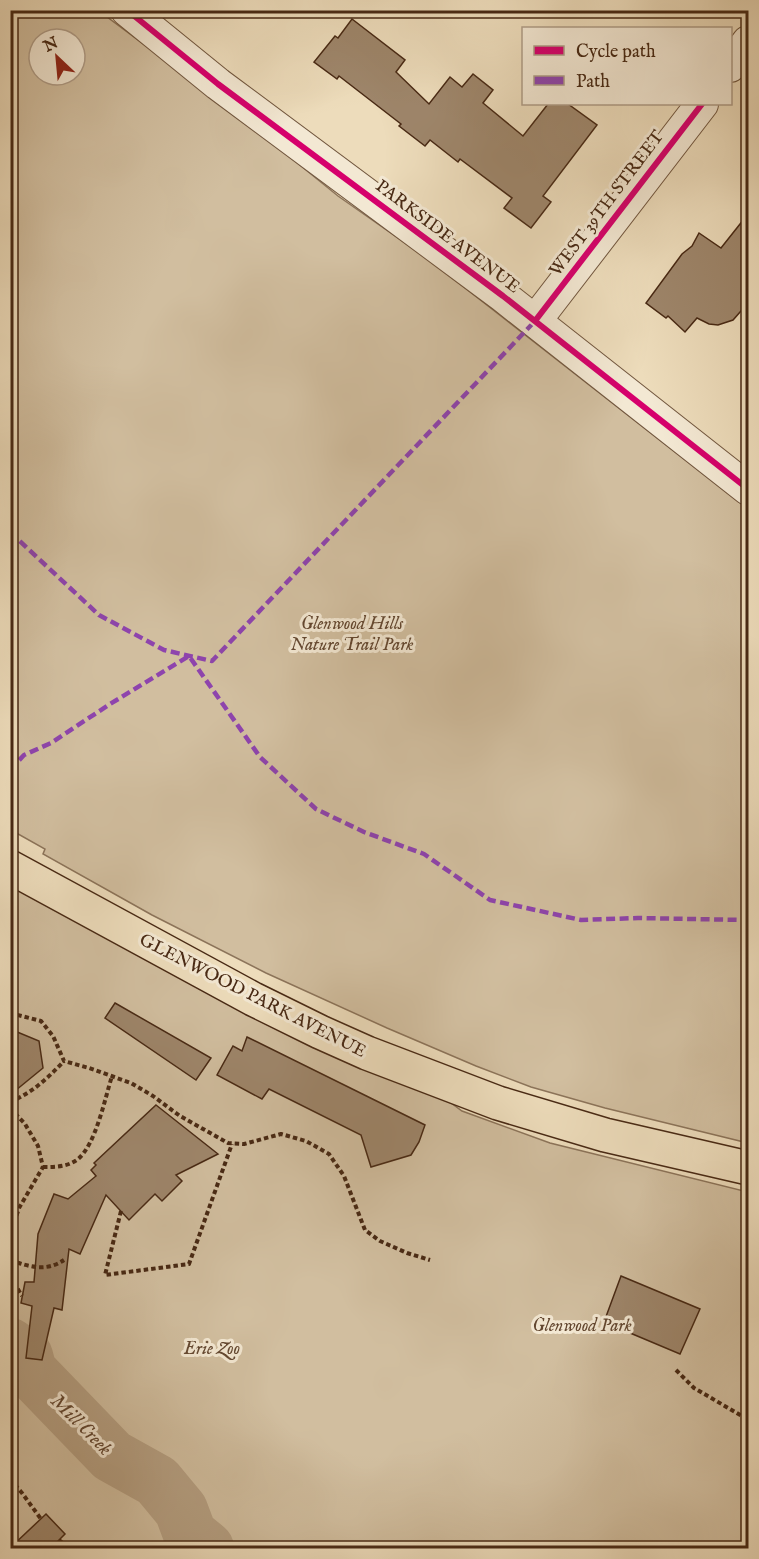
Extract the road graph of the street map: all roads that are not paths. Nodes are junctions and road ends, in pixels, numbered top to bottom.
1 (127, 10) edge
2 (748, 42) edge
3 (732, 63) edge
4 (701, 105) edge
5 (535, 321) junction
6 (748, 489) edge
7 (10, 867) edge
8 (748, 1168) edge

1 - 5 street, PARKSIDE AVENUE
2 - 3 street
4 - 5 street, WEST 39TH STREET
5 - 6 street, PARKSIDE AVENUE
7 - 8 main road, GLENWOOD PARK AVENUE

